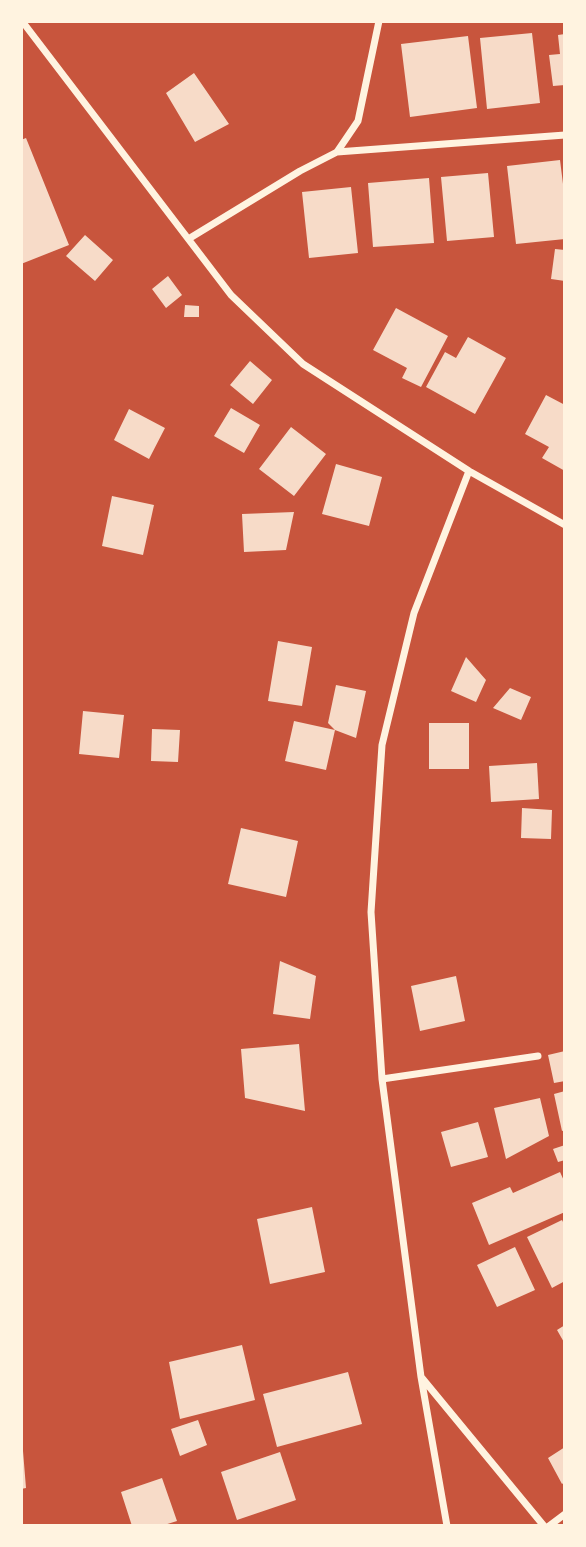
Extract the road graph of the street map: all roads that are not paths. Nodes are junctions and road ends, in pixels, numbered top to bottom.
1 (22, 21) edge
2 (379, 21) edge
3 (565, 135) edge
4 (337, 152) junction
5 (190, 238) junction
6 (469, 471) junction
7 (565, 525) edge
8 (538, 1056) dead end
9 (382, 1079) junction
10 (421, 1377) junction
11 (565, 1514) edge
12 (447, 1526) edge
13 (546, 1526) edge

1 - 5 street
2 - 4 street
3 - 4 street
4 - 5 street
5 - 6 street
6 - 7 street
6 - 9 street
8 - 9 street
9 - 10 street
10 - 12 street
10 - 13 street
11 - 13 street

